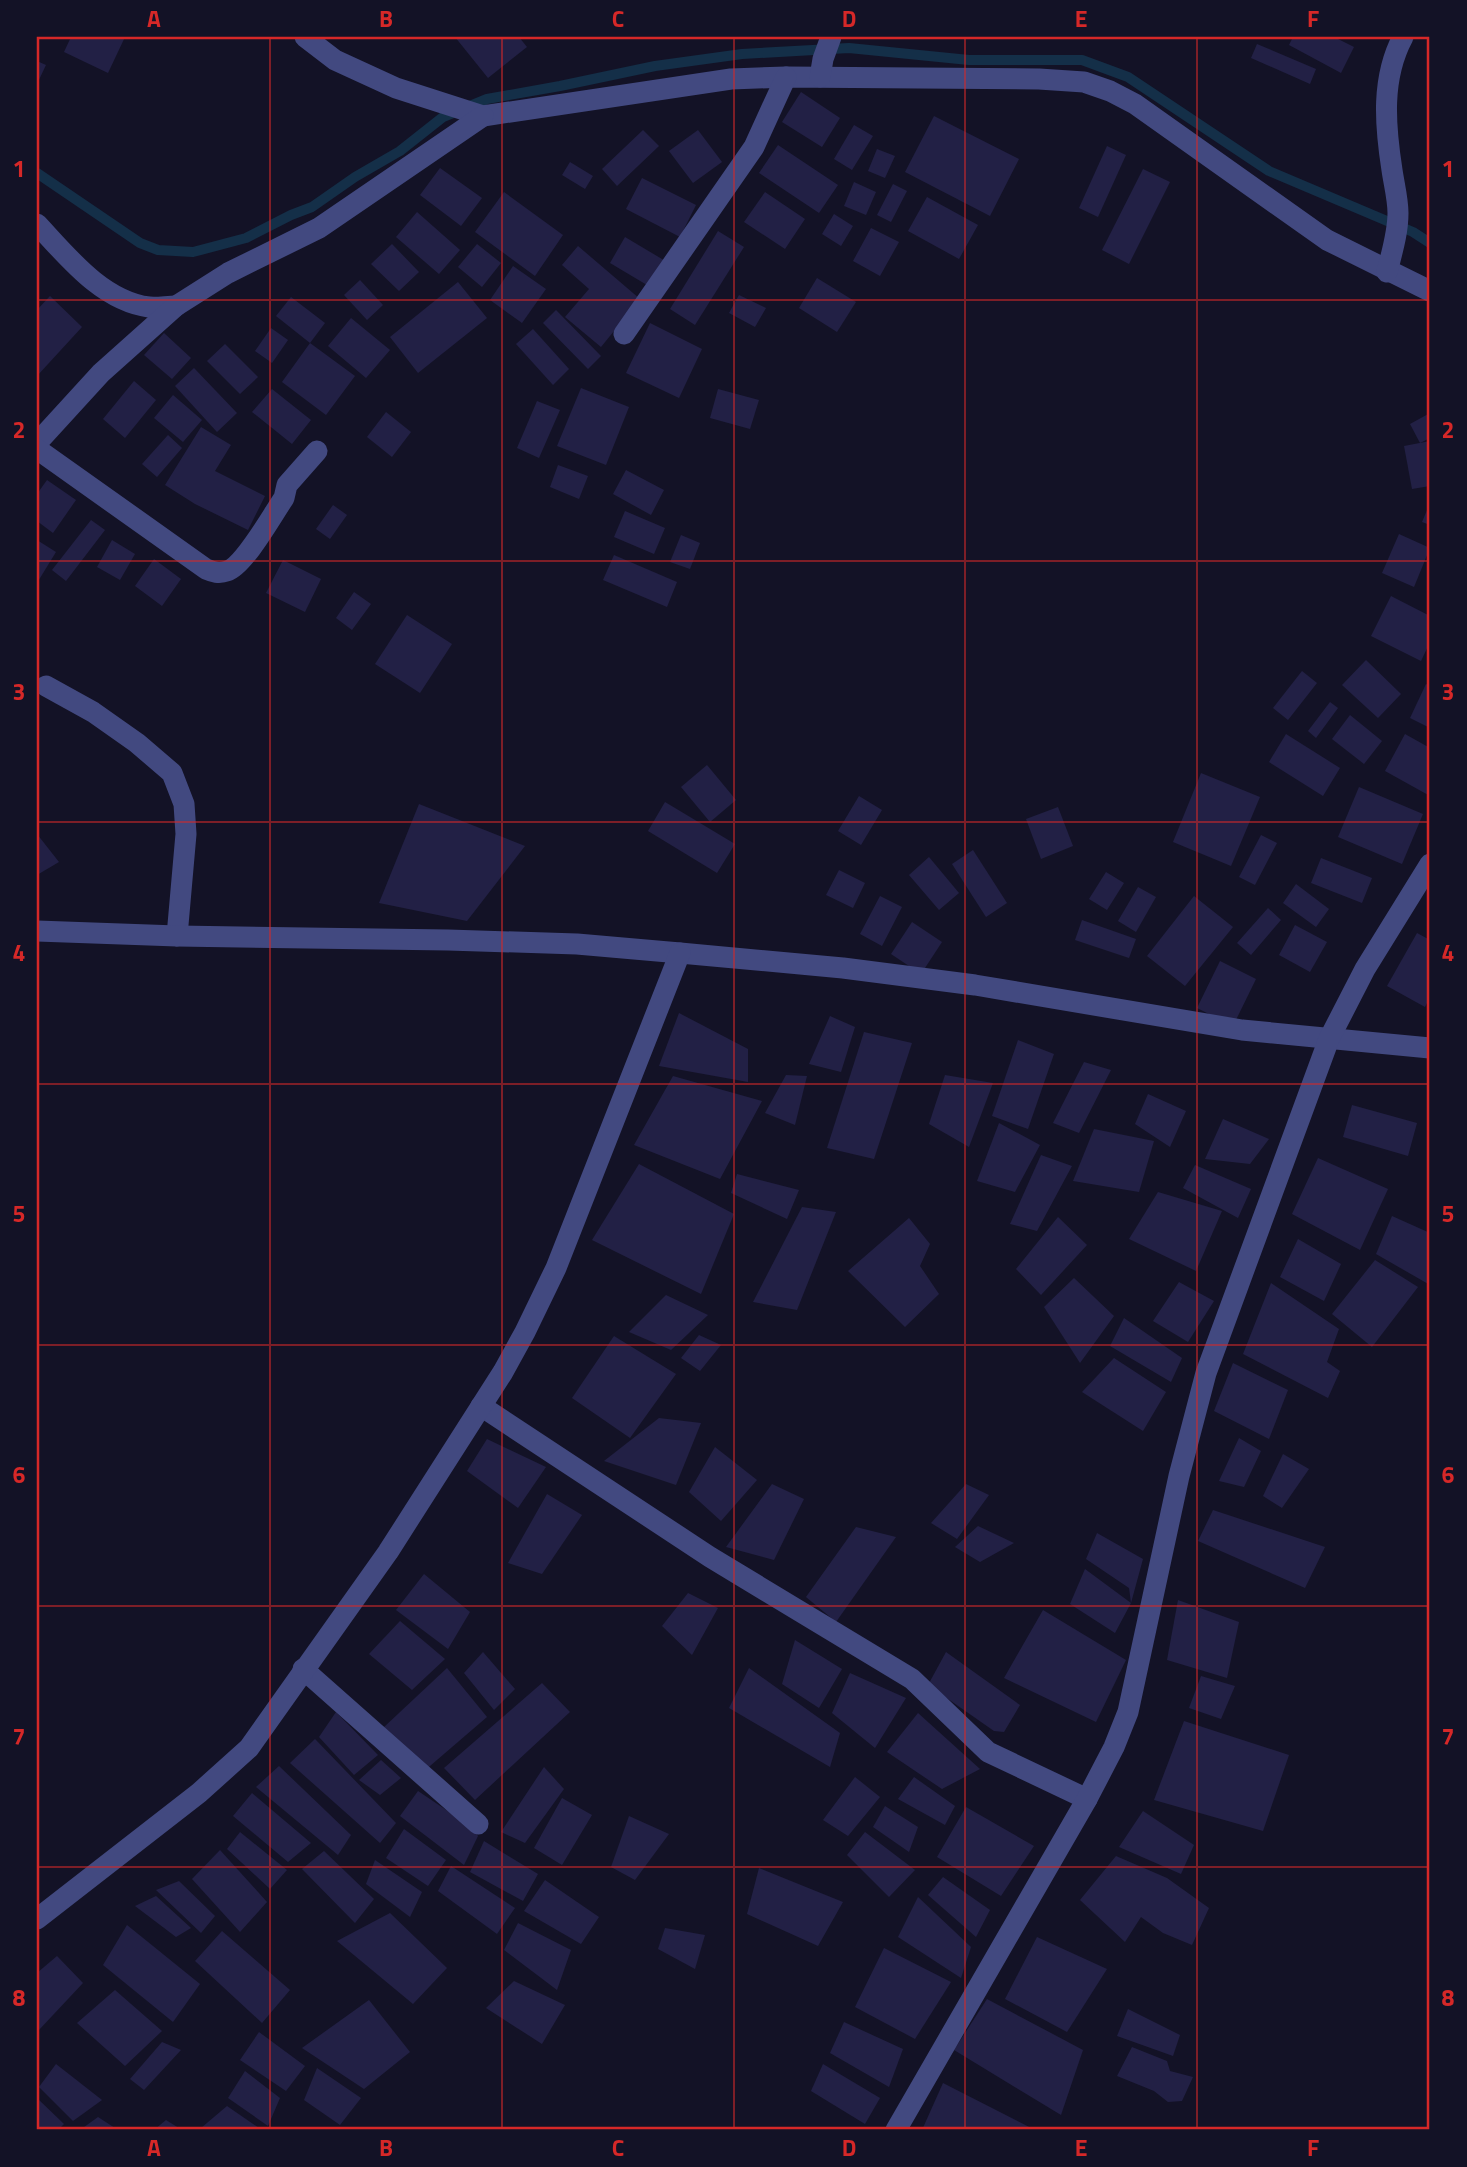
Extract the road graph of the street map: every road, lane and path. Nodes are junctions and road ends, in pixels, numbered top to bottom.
1 (305, 37) edge
2 (831, 37) edge
3 (1403, 37) edge
4 (821, 68) junction
5 (786, 77) junction
6 (478, 114) junction
7 (37, 224) edge
8 (1387, 272) junction
9 (1430, 291) edge
10 (176, 306) junction
11 (624, 334) dead end
12 (37, 443) edge
13 (37, 449) edge
14 (317, 451) dead end
15 (46, 686) dead end
16 (1430, 864) edge
17 (37, 931) edge
18 (177, 936) junction
19 (680, 953) junction
20 (1329, 1040) junction
21 (1430, 1048) edge
22 (481, 1406) junction
23 (303, 1668) junction
24 (1087, 1799) junction
25 (478, 1824) dead end
26 (37, 1919) edge
27 (895, 2130) edge

1 - 6 street
2 - 4 street
3 - 8 street
4 - 5 street
4 - 8 street
5 - 6 street
5 - 11 street
6 - 10 street
7 - 10 street
8 - 9 street
10 - 12 street
13 - 14 street
15 - 18 street
16 - 20 street
17 - 18 street
18 - 19 street
19 - 20 street
19 - 22 street
20 - 21 street
20 - 24 street
22 - 23 street
22 - 24 street
23 - 25 street
23 - 26 street
24 - 27 street

